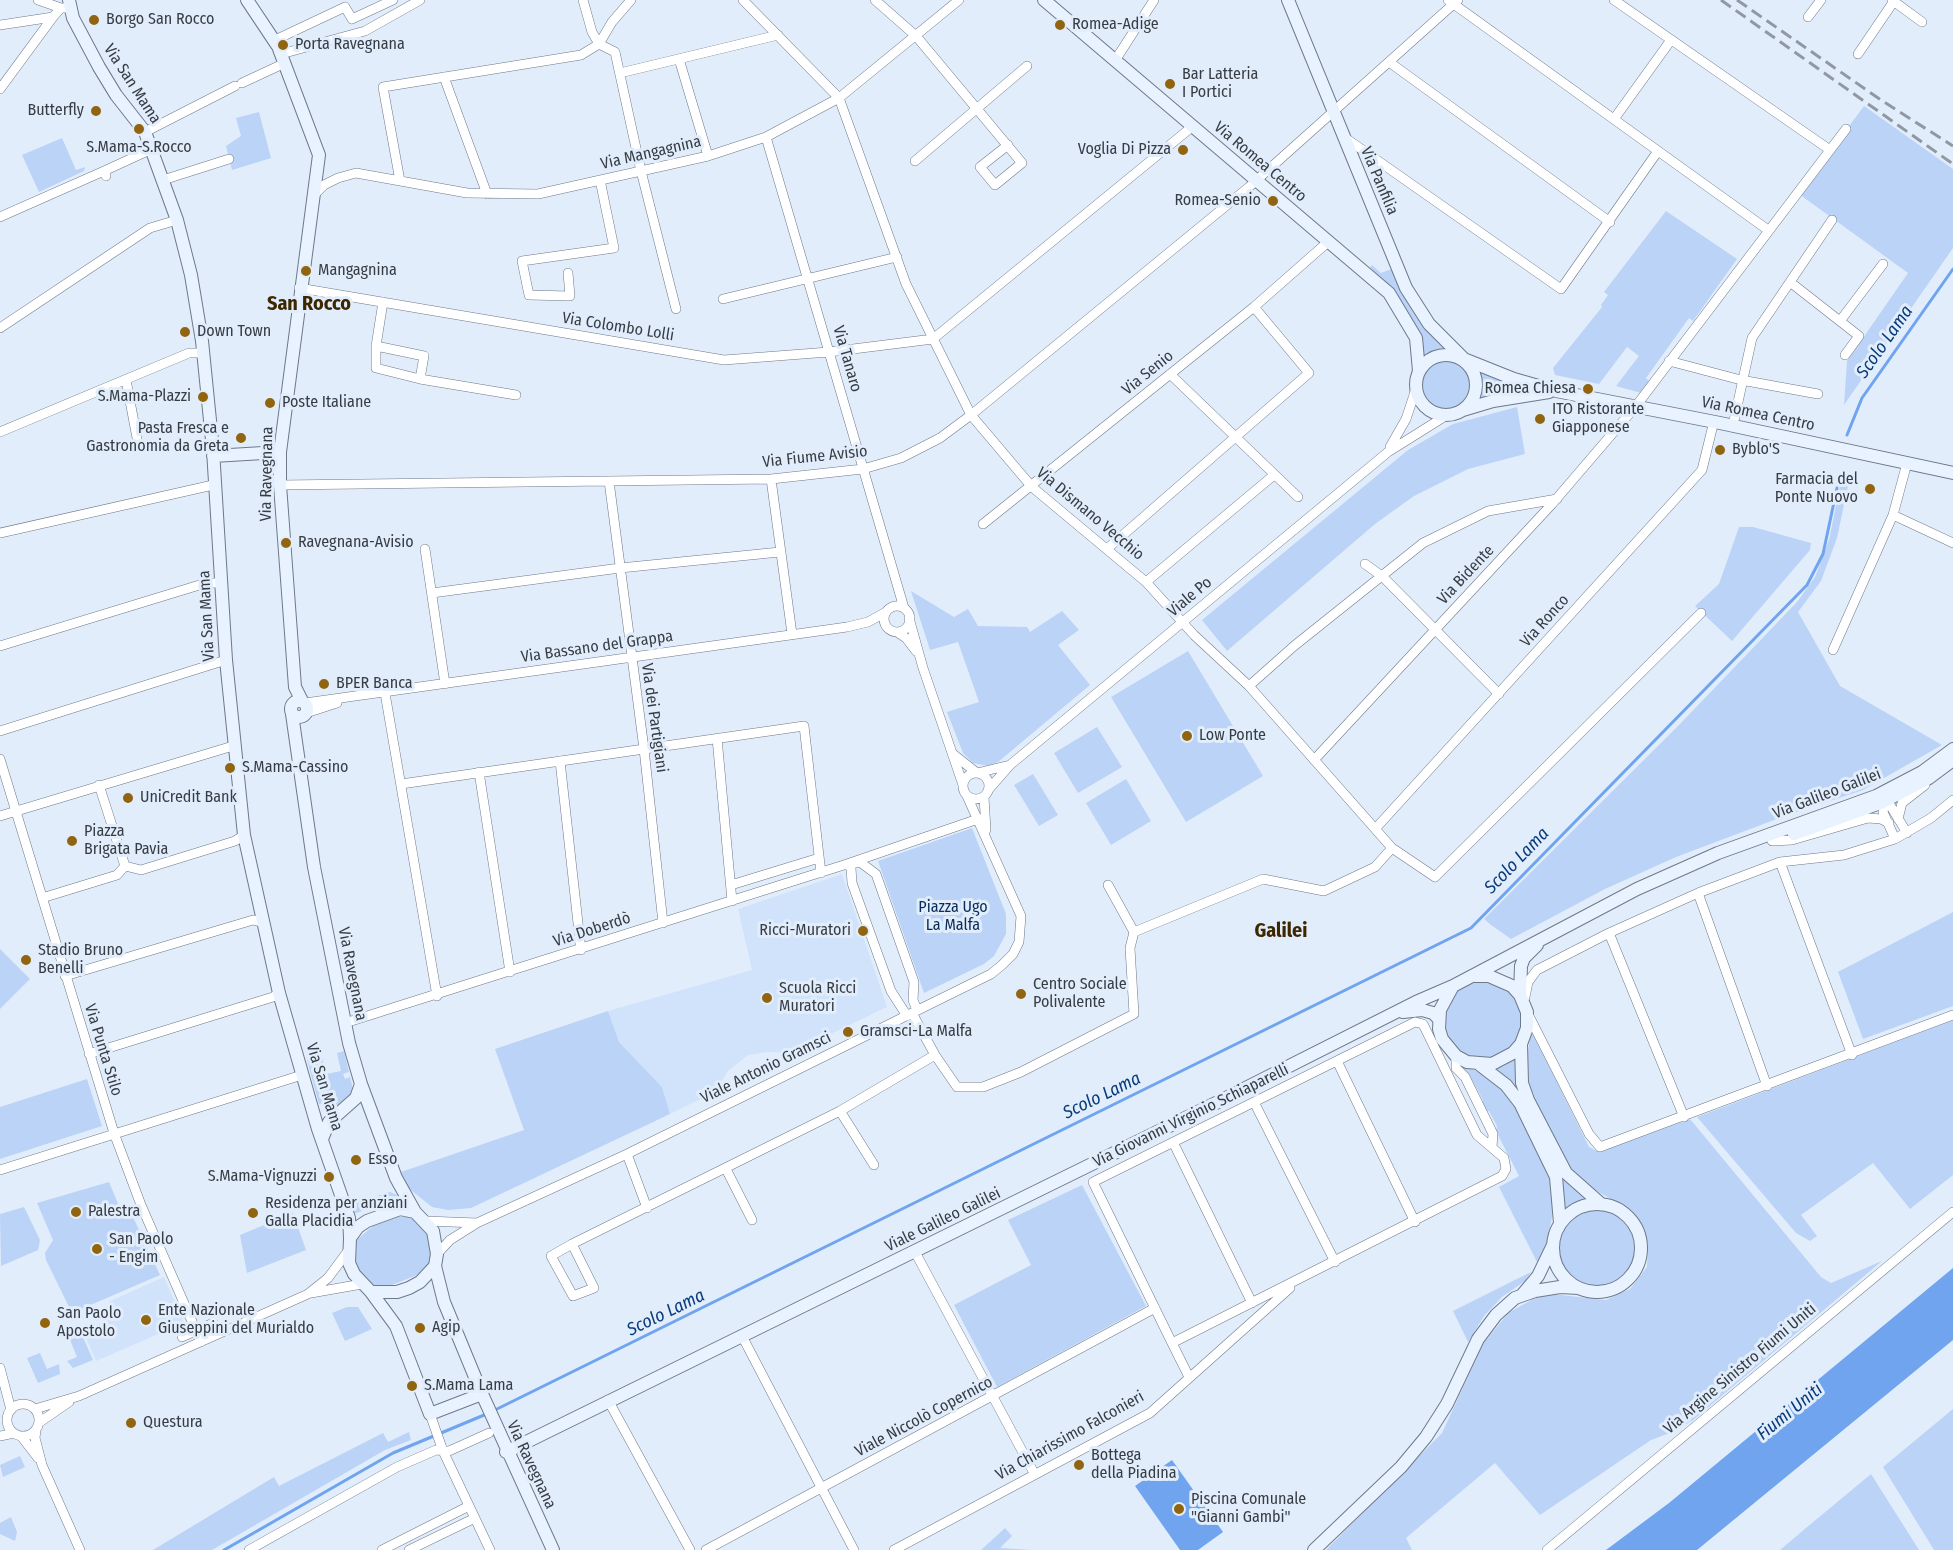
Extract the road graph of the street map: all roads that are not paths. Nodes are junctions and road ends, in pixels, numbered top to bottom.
1 (38, 0) edge
2 (247, 0) edge
3 (393, 0) edge
4 (420, 0) edge
5 (583, 0) edge
6 (631, 0) edge
7 (743, 0) edge
8 (875, 0) edge
9 (959, 0) edge
10 (1044, 0) edge
11 (1154, 0) edge
12 (1288, 0) edge
13 (1614, 0) edge
14 (1821, 0) edge
15 (1893, 1) edge
16 (1454, 2) edge
17 (66, 5) edge
18 (53, 17) junction
19 (1808, 17) dead end
20 (1922, 22) dead end
21 (0, 25) edge
22 (778, 35) junction
23 (916, 36) junction
24 (1671, 40) junction
25 (599, 44) junction
26 (281, 54) junction
27 (1858, 54) dead end
28 (679, 59) junction
29 (1116, 59) junction
30 (1389, 62) junction
31 (1027, 66) dead end
32 (620, 73) junction
33 (444, 77) junction
34 (0, 89) edge
35 (839, 98) junction
36 (976, 110) junction
37 (1332, 112) junction
38 (1614, 119) junction
39 (1193, 126) junction
40 (1846, 129) dead end
41 (145, 132) junction
42 (1342, 136) junction
43 (766, 137) junction
44 (1008, 146) junction
45 (152, 149) junction
46 (1830, 150) junction
47 (1658, 151) junction
48 (708, 156) junction
49 (229, 159) dead end
50 (915, 161) dead end
51 (641, 171) junction
52 (163, 180) junction
53 (600, 180) junction
54 (400, 181) junction
55 (1256, 182) junction
56 (487, 194) junction
57 (312, 197) junction
58 (0, 217) edge
59 (177, 220) junction
60 (1832, 220) dead end
61 (1610, 222) junction
62 (1768, 230) junction
63 (1329, 241) junction
64 (897, 257) junction
65 (1883, 264) dead end
66 (568, 273) dead end
67 (808, 279) junction
68 (1790, 282) junction
69 (299, 288) junction
70 (723, 299) dead end
71 (383, 302) junction
72 (1254, 306) junction
73 (676, 309) dead end
74 (1840, 321) junction
75 (0, 328) edge
76 (933, 339) junction
77 (375, 346) junction
78 (829, 352) junction
79 (203, 353) junction
80 (1845, 355) dead end
81 (1464, 359) junction
82 (1669, 362) junction
83 (1419, 371) junction
84 (1170, 374) junction
85 (420, 379) junction
86 (126, 380) junction
87 (1741, 380) junction
88 (1416, 389) junction
89 (1556, 391) junction
90 (516, 394) dead end
91 (1818, 394) dead end
92 (1636, 406) junction
93 (1461, 411) junction
94 (971, 415) junction
95 (1447, 415) junction
96 (1714, 421) junction
97 (1733, 425) junction
98 (0, 432) edge
99 (1235, 437) junction
100 (137, 438) dead end
101 (280, 452) junction
102 (1388, 452) junction
103 (213, 456) junction
104 (1908, 463) junction
105 (863, 469) junction
106 (1953, 474) edge
107 (1274, 475) junction
108 (771, 479) junction
109 (609, 481) junction
110 (213, 485) junction
111 (280, 485) junction
112 (1032, 487) junction
113 (1298, 497) dead end
114 (1557, 499) junction
115 (1893, 515) junction
116 (983, 524) dead end
117 (0, 533) edge
118 (1953, 543) edge
119 (1108, 548) junction
120 (425, 549) dead end
121 (780, 552) junction
122 (1365, 564) dead end
123 (620, 568) junction
124 (1383, 577) junction
125 (1146, 582) junction
126 (222, 583) junction
127 (897, 591) junction
128 (432, 593) junction
129 (904, 608) junction
130 (887, 611) junction
131 (1701, 613) dead end
132 (909, 618) junction
133 (1183, 622) junction
134 (847, 627) junction
135 (886, 627) junction
136 (1436, 630) junction
137 (897, 632) junction
138 (792, 634) junction
139 (0, 646) edge
140 (1833, 650) dead end
141 (631, 657) junction
142 (225, 660) junction
143 (923, 668) junction
144 (445, 684) junction
145 (1249, 686) junction
146 (385, 693) junction
147 (1499, 694) junction
148 (301, 709) junction
149 (0, 731) edge
150 (717, 738) junction
151 (233, 746) junction
152 (644, 749) junction
153 (1953, 749) edge
154 (953, 754) junction
155 (0, 759) edge
156 (1314, 760) junction
157 (1953, 760) edge
158 (560, 761) junction
159 (1010, 765) junction
160 (1953, 766) edge
161 (478, 772) junction
162 (1922, 772) junction
163 (976, 773) junction
164 (400, 784) junction
165 (99, 785) junction
166 (963, 785) junction
167 (987, 793) junction
168 (967, 796) junction
169 (1953, 800) edge
170 (1883, 802) junction
171 (16, 811) junction
172 (1833, 812) junction
173 (0, 816) edge
174 (978, 819) junction
175 (1893, 823) junction
176 (1376, 828) junction
177 (1907, 833) junction
178 (244, 835) junction
179 (987, 835) junction
180 (1895, 839) junction
181 (1773, 841) junction
182 (1392, 848) junction
183 (819, 858) junction
184 (1708, 860) junction
185 (1780, 862) junction
186 (847, 864) junction
187 (125, 866) junction
188 (870, 869) junction
189 (821, 873) junction
190 (852, 879) junction
191 (731, 885) junction
192 (1108, 885) dead end
193 (1698, 893) junction
194 (42, 898) junction
195 (732, 901) junction
196 (262, 922) junction
197 (663, 923) junction
198 (1134, 932) junction
199 (1609, 933) junction
200 (1550, 935) junction
201 (581, 950) junction
202 (510, 972) junction
203 (65, 976) junction
204 (1475, 976) junction
205 (1453, 986) junction
206 (913, 991) junction
207 (279, 993) junction
208 (437, 996) junction
209 (896, 998) junction
210 (1524, 1003) junction
211 (912, 1013) junction
212 (1953, 1015) edge
213 (1393, 1016) junction
214 (1438, 1018) junction
215 (345, 1023) junction
216 (1374, 1025) junction
217 (1382, 1039) junction
218 (1442, 1039) junction
219 (1521, 1044) junction
220 (89, 1054) junction
221 (935, 1055) junction
222 (1852, 1055) junction
223 (1456, 1056) junction
224 (1439, 1057) junction
225 (1337, 1061) junction
226 (1480, 1065) junction
227 (1460, 1074) junction
228 (302, 1075) junction
229 (1450, 1081) junction
230 (361, 1084) junction
231 (1767, 1086) junction
232 (1254, 1102) junction
233 (1216, 1104) junction
234 (840, 1111) junction
235 (1222, 1117) junction
236 (1684, 1117) junction
237 (114, 1133) junction
238 (322, 1139) junction
239 (1173, 1142) junction
240 (1492, 1147) junction
241 (1121, 1150) junction
242 (627, 1154) junction
243 (1129, 1164) junction
244 (873, 1165) dead end
245 (726, 1168) junction
246 (0, 1170) edge
247 (1601, 1204) junction
248 (647, 1208) junction
249 (415, 1212) junction
250 (1953, 1212) edge
251 (752, 1220) dead end
252 (426, 1221) junction
253 (1415, 1222) junction
254 (477, 1223) junction
255 (1560, 1223) junction
256 (349, 1244) junction
257 (573, 1244) junction
258 (1553, 1245) junction
259 (915, 1252) junction
260 (436, 1260) junction
261 (1335, 1262) junction
262 (1299, 1280) junction
263 (367, 1288) junction
264 (1579, 1288) junction
265 (308, 1294) junction
266 (1522, 1295) junction
267 (1252, 1303) junction
268 (1155, 1308) junction
269 (213, 1323) dead end
270 (196, 1331) junction
271 (742, 1336) junction
272 (182, 1337) dead end
273 (201, 1342) junction
274 (1172, 1343) junction
275 (1, 1369) edge
276 (1190, 1377) junction
277 (482, 1394) junction
278 (79, 1396) junction
279 (993, 1397) junction
280 (608, 1400) junction
281 (25, 1404) junction
282 (35, 1409) junction
283 (9, 1414) junction
284 (430, 1414) junction
285 (0, 1425) edge
286 (38, 1426) junction
287 (493, 1432) junction
288 (18, 1435) junction
289 (0, 1436) edge
290 (443, 1451) junction
291 (506, 1452) junction
292 (42, 1464) junction
293 (1034, 1473) junction
294 (823, 1487) junction
295 (470, 1506) junction
296 (475, 1518) junction
297 (400, 1540) junction
298 (80, 1550) edge
299 (249, 1550) edge
300 (382, 1550) edge
301 (407, 1550) edge
302 (490, 1550) edge
303 (553, 1550) edge
304 (690, 1550) edge
305 (706, 1550) edge
306 (854, 1550) edge
307 (894, 1550) edge
308 (1314, 1550) edge
309 (1546, 1550) edge

1 - 17 street
2 - 26 street, Via Ravegnana
3 - 26 street
4 - 26 street
5 - 25 street
6 - 25 street
7 - 22 street
8 - 23 street
9 - 23 street, Via Mangagnina
10 - 29 street, Via Romea Centro
11 - 29 street
12 - 37 street, Via Panfilia
13 - 24 street
14 - 19 street
15 - 20 street
15 - 27 street
16 - 30 street, Via Fiume Avisio
16 - 38 street
17 - 18 street
17 - 41 street, Via San Mama
18 - 21 street
18 - 34 street
22 - 28 street
22 - 35 street
23 - 35 street, Via Mangagnina
23 - 36 street
24 - 38 street
24 - 46 street
25 - 32 street
25 - 33 street
26 - 41 street
26 - 57 street, Via Ravegnana
28 - 32 street
28 - 48 street
29 - 39 street, Via Romea Centro
30 - 37 street, Via Fiume Avisio
30 - 61 street
31 - 36 street
32 - 51 street
33 - 54 street
33 - 56 street
35 - 43 street, Via Mangagnina
35 - 64 street, Via Dismano Vecchio
36 - 44 street
36 - 50 street
37 - 42 street, Via Panfilia
37 - 55 street, Via Fiume Avisio
38 - 47 street
39 - 55 street, Via Romea Centro
39 - 76 street
40 - 46 street, Via Bidente
41 - 45 street, Via San Mama
42 - 61 street
42 - 81 street, Via Panfilia
43 - 48 street, Via Mangagnina
43 - 67 street, Via Tanaro
44 - 44 street
45 - 52 street, Via San Mama
45 - 58 street
46 - 62 street, Via Bidente
47 - 61 street
47 - 62 street
48 - 51 street, Via Mangagnina
49 - 52 street
51 - 53 street, Via Mangagnina
51 - 73 street
52 - 59 street, Via San Mama
53 - 56 street, Via Mangagnina
53 - 66 street
54 - 56 street, Via Mangagnina
54 - 57 street, Via Mangagnina
55 - 63 street, Via Romea Centro
55 - 94 street, Via Fiume Avisio
57 - 69 street, Via Ravegnana
59 - 75 street
59 - 79 street, Via San Mama
60 - 68 street
62 - 82 street, Via Bidente
63 - 72 street, Via Senio
63 - 83 street, Via Romea Centro
64 - 67 street
64 - 76 street, Via Dismano Vecchio
65 - 74 street
67 - 70 street
67 - 78 street, Via Tanaro
68 - 74 street
68 - 87 street
69 - 71 street, Via Colombo Lolli
69 - 101 street, Via Ravegnana
71 - 77 street
71 - 78 street, Via Colombo Lolli
72 - 84 street, Via Senio
72 - 99 street
74 - 80 street
76 - 78 street, Via Colombo Lolli
76 - 94 street, Via Dismano Vecchio
77 - 85 street
77 - 85 street
78 - 105 street, Via Tanaro
79 - 86 street
79 - 103 street, Via San Mama
81 - 83 street
81 - 89 street, Via Romea Centro
81 - 93 street
82 - 87 street
82 - 92 street, Via Bidente
83 - 88 street
84 - 99 street
84 - 112 street, Via Senio
85 - 90 street
86 - 98 street
86 - 100 street
87 - 91 street
87 - 97 street
88 - 95 street
88 - 102 street, Viale Po
89 - 92 street, Via Romea Centro
89 - 93 street, Via Romea Centro
92 - 96 street, Via Romea Centro
92 - 114 street, Via Bidente
93 - 95 street
94 - 105 street, Via Fiume Avisio
94 - 112 street, Via Dismano Vecchio
95 - 102 street, Viale Po
96 - 97 street, Via Romea Centro
96 - 147 street, Via Ronco
97 - 104 street, Via Romea Centro
99 - 107 street
99 - 119 street
101 - 103 street
101 - 111 street, Via Ravegnana
102 - 133 street, Viale Po
103 - 110 street, Via San Mama
104 - 106 street, Via Romea Centro
104 - 115 street
105 - 108 street, Via Fiume Avisio
105 - 127 street, Via Tanaro
107 - 113 street
107 - 125 street
108 - 109 street, Via Fiume Avisio
108 - 121 street
109 - 111 street, Via Fiume Avisio
109 - 123 street, Via dei Partigiani
110 - 117 street
110 - 126 street, Via San Mama
111 - 148 street, Via Ravegnana
112 - 116 street, Via Senio
112 - 119 street, Via Dismano Vecchio
114 - 124 street
114 - 136 street, Via Bidente
115 - 118 street
115 - 140 street
119 - 125 street, Via Dismano Vecchio
120 - 128 street
121 - 123 street
121 - 138 street
122 - 124 street
123 - 128 street
123 - 141 street, Via dei Partigiani
124 - 136 street
124 - 145 street
125 - 133 street, Via Dismano Vecchio
126 - 139 street
126 - 142 street, Via San Mama
127 - 129 street, Via Tanaro
127 - 130 street
128 - 144 street
129 - 130 street
129 - 132 street
130 - 134 street, Via Bassano del Grappa
130 - 135 street
131 - 182 street, Via Dismano Vecchio
132 - 137 street
132 - 143 street
133 - 145 street, Via Dismano Vecchio
133 - 159 street, Viale Po
134 - 135 street, Via Bassano del Grappa
134 - 138 street, Via Bassano del Grappa
135 - 137 street
136 - 147 street
136 - 156 street, Via Bidente
137 - 143 street
138 - 141 street, Via Bassano del Grappa
141 - 144 street, Via Bassano del Grappa
141 - 152 street, Via dei Partigiani
142 - 149 street
142 - 151 street, Via San Mama
143 - 154 street
144 - 146 street, Via Bassano del Grappa
145 - 156 street, Via Dismano Vecchio
146 - 148 street, Via Bassano del Grappa
146 - 164 street
147 - 176 street, Via Ronco
148 - 215 street, Via Ravegnana
150 - 152 street
150 - 183 street
150 - 191 street
151 - 165 street
151 - 178 street, Via San Mama
152 - 158 street
152 - 197 street, Via dei Partigiani
153 - 162 street, Via Galileo Galilei
154 - 163 street
154 - 166 street
155 - 171 street, Via Punta Stilo
156 - 176 street, Via Dismano Vecchio
157 - 170 street, Via Galileo Galilei
158 - 161 street
158 - 201 street
159 - 163 street, Viale Po
159 - 167 street, Viale Po
160 - 175 street
161 - 164 street
161 - 202 street
162 - 170 street
162 - 172 street, Via Galileo Galilei
163 - 166 street
163 - 167 street
164 - 208 street
165 - 171 street
165 - 187 street
166 - 168 street
167 - 168 street
167 - 179 street, Viale Antonio Gramsci
168 - 174 street, Viale Antonio Gramsci
169 - 177 street
170 - 172 street
170 - 175 street
170 - 181 street, Via Galileo Galilei
171 - 173 street
171 - 194 street, Via Punta Stilo
172 - 184 street, Via Galileo Galilei
174 - 179 street, Viale Antonio Gramsci
174 - 186 street
175 - 177 street
175 - 180 street
175 - 181 street
176 - 182 street, Via Dismano Vecchio
177 - 180 street
178 - 187 street
178 - 196 street, Via San Mama
179 - 211 street, Viale Antonio Gramsci
180 - 185 street
181 - 184 street, Via Galileo Galilei
182 - 198 street
183 - 189 street
183 - 191 street
184 - 200 street, Via Galileo Galilei
185 - 193 street
185 - 222 street
186 - 188 street
186 - 189 street, Via Doberdò
186 - 190 street
187 - 194 street
188 - 190 street
188 - 206 street
189 - 195 street, Via Doberdò
190 - 209 street
191 - 195 street
192 - 198 street
193 - 199 street
193 - 231 street
194 - 203 street, Via Punta Stilo
195 - 197 street, Via Doberdò
196 - 203 street
196 - 207 street, Via San Mama
197 - 201 street, Via Doberdò
198 - 221 street
199 - 210 street
199 - 236 street
200 - 204 street, Via Galileo Galilei
200 - 210 street, Via Galileo Galilei
201 - 202 street, Via Doberdò
202 - 208 street, Via Doberdò
203 - 220 street, Via Punta Stilo
204 - 205 street
204 - 210 street
205 - 213 street
205 - 214 street
206 - 209 street
206 - 211 street
207 - 220 street
207 - 228 street, Via San Mama
208 - 215 street, Via Doberdò
209 - 211 street
210 - 219 street
210 - 236 street
211 - 221 street
211 - 242 street, Viale Antonio Gramsci
212 - 222 street
213 - 214 street
213 - 216 street, Viale Galileo Galilei
214 - 218 street
215 - 230 street, Via Ravegnana
216 - 217 street
216 - 233 street, Viale Galileo Galilei
217 - 224 street, Via Giovanni Virginio Schiaparelli
217 - 225 street, Via Giovanni Virginio Schiaparelli
218 - 223 street
218 - 224 street
219 - 226 street
219 - 247 street
220 - 237 street, Via Punta Stilo
221 - 234 street
222 - 231 street
223 - 226 street
223 - 227 street
224 - 229 street
225 - 232 street, Via Giovanni Virginio Schiaparelli
225 - 253 street
226 - 255 street
227 - 229 street
227 - 240 street
228 - 237 street
228 - 238 street, Via San Mama
229 - 240 street
230 - 238 street
230 - 249 street, Via Ravegnana
231 - 236 street
232 - 235 street, Via Giovanni Virginio Schiaparelli
232 - 261 street
233 - 235 street
233 - 241 street, Viale Galileo Galilei
234 - 244 street
234 - 245 street
235 - 239 street, Via Giovanni Virginio Schiaparelli
237 - 246 street
237 - 270 street, Via Punta Stilo
238 - 256 street, Via San Mama
239 - 243 street, Via Giovanni Virginio Schiaparelli
239 - 267 street
240 - 253 street
241 - 243 street
241 - 259 street, Viale Galileo Galilei
242 - 248 street
242 - 254 street, Viale Antonio Gramsci
243 - 268 street, Via Giovanni Virginio Schiaparelli
245 - 248 street
245 - 251 street
247 - 255 street
247 - 264 street
248 - 257 street
249 - 252 street
249 - 256 street
250 - 309 street, Via Argine Sinistro Fiumi Uniti
252 - 254 street, Viale Antonio Gramsci
252 - 260 street
253 - 261 street
254 - 260 street, Viale Antonio Gramsci
255 - 258 street
256 - 263 street
256 - 265 street
257 - 257 street
258 - 264 street
258 - 266 street
259 - 271 street, Viale Galileo Galilei
259 - 279 street
260 - 263 street
260 - 277 street, Via Ravegnana
261 - 262 street
262 - 267 street
262 - 276 street, Via Chiarissimo Falconieri
263 - 265 street
263 - 284 street
264 - 266 street
265 - 273 street
266 - 308 street
267 - 274 street
268 - 274 street, Via Giovanni Virginio Schiaparelli
268 - 279 street, Viale Niccolò Copernico
269 - 270 street
270 - 272 street
270 - 273 street, Via Punta Stilo
271 - 280 street, Viale Galileo Galilei
271 - 294 street
273 - 278 street
274 - 276 street, Via Giovanni Virginio Schiaparelli
275 - 281 street
275 - 283 street
276 - 293 street, Via Chiarissimo Falconieri
277 - 284 street
277 - 287 street, Via Ravegnana
278 - 282 street
278 - 286 street
279 - 293 street
279 - 294 street, Viale Niccolò Copernico
280 - 291 street, Viale Galileo Galilei
280 - 304 street
281 - 282 street
281 - 283 street
282 - 286 street
283 - 285 street
283 - 288 street
284 - 290 street
286 - 288 street
286 - 292 street
287 - 290 street
287 - 291 street, Via Ravegnana
288 - 289 street
288 - 292 street
290 - 295 street
290 - 299 street
291 - 303 street, Via Ravegnana
292 - 298 street
293 - 307 street, Via Chiarissimo Falconieri
294 - 305 street, Viale Niccolò Copernico
294 - 306 street
295 - 296 street
295 - 297 street
296 - 301 street
296 - 302 street
297 - 300 street
297 - 301 street

